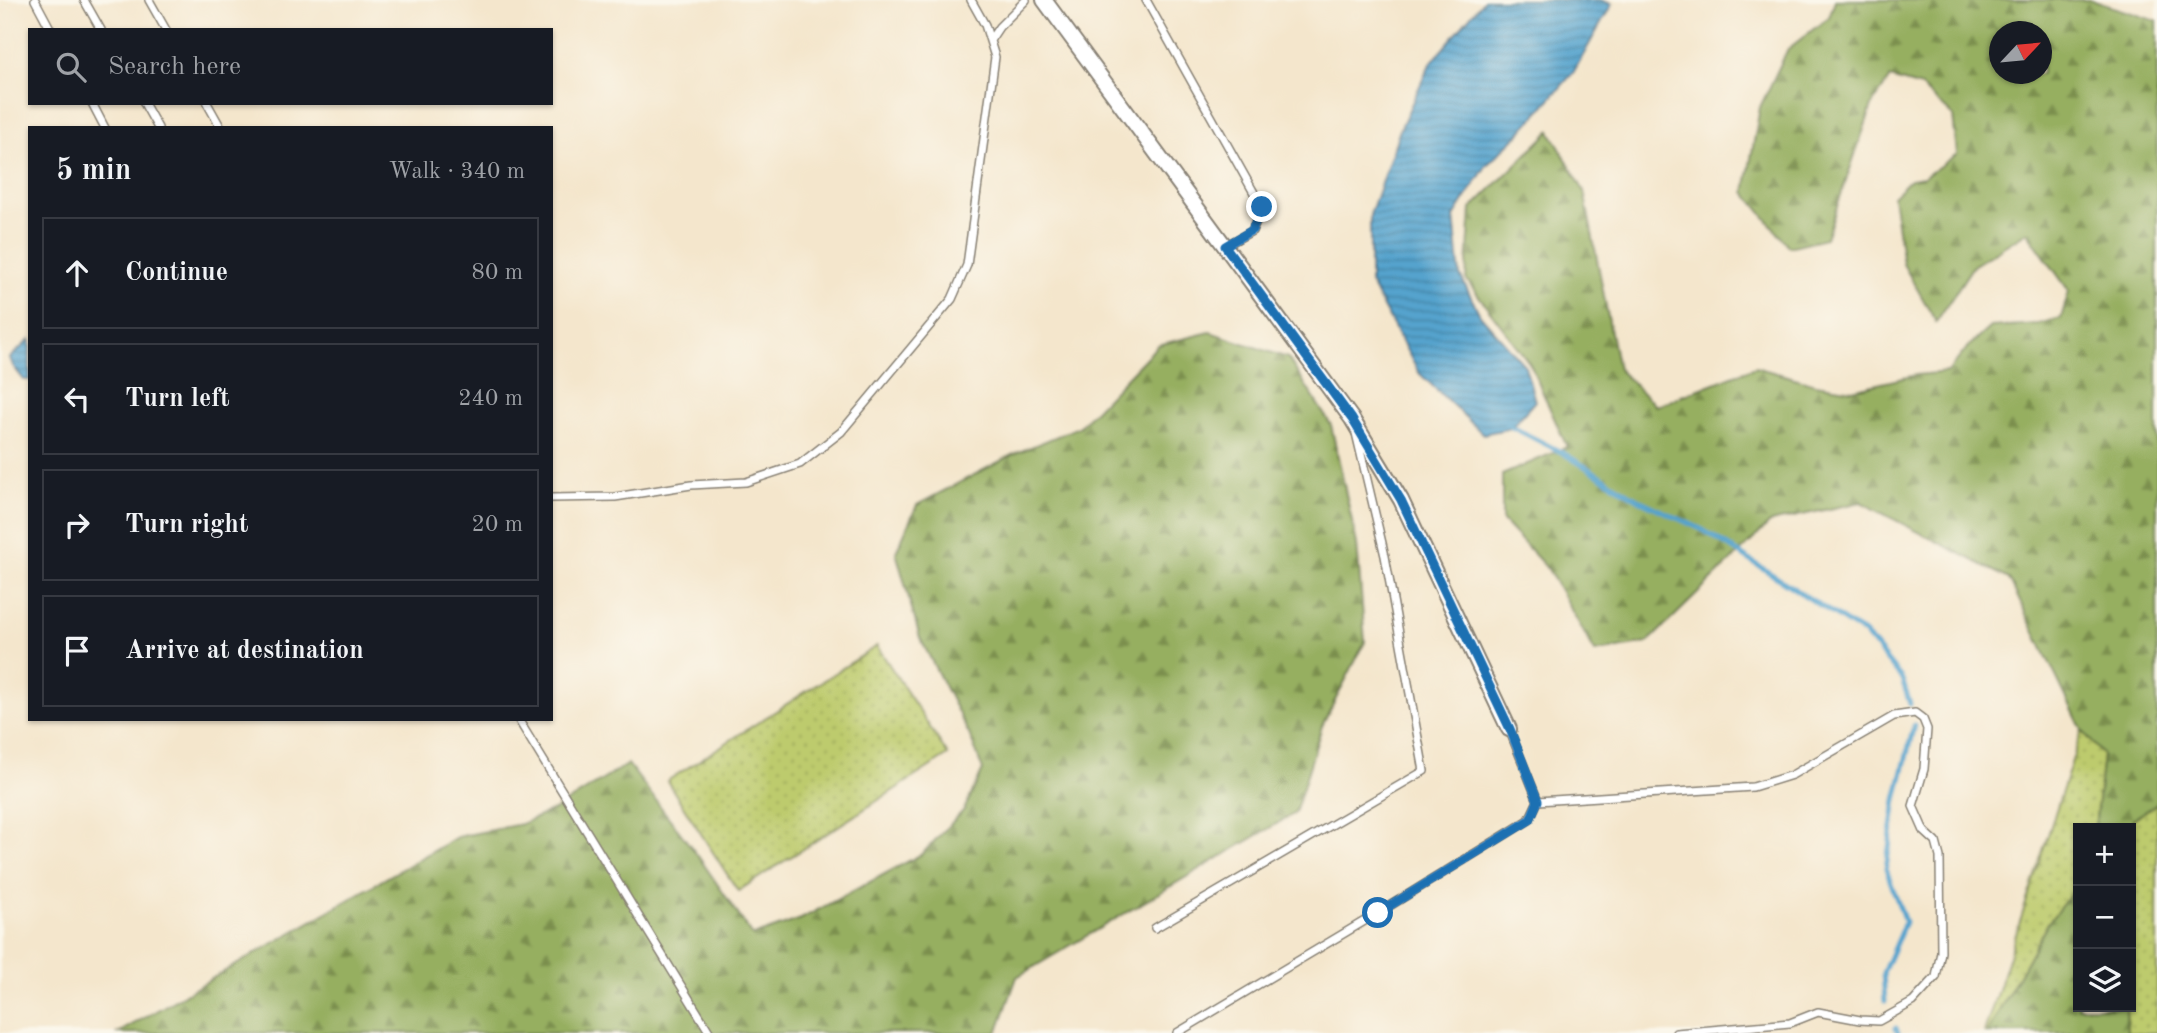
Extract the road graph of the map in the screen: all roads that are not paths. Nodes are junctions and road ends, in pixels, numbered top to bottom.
1 (35, 0) edge
2 (84, 0) edge
3 (149, 0) edge
4 (971, 0) edge
5 (1026, 0) edge
6 (1044, 0) edge
7 (1146, 0) edge
8 (50, 28) edge
9 (100, 28) edge
10 (165, 28) edge
11 (991, 39) junction
12 (93, 105) edge
13 (145, 105) edge
14 (208, 105) edge
15 (104, 126) edge
16 (157, 126) edge
17 (220, 126) edge
18 (1225, 246) junction
19 (1352, 419) junction
20 (553, 498) edge
21 (520, 721) edge
22 (1510, 729) joint
23 (1538, 801) junction
24 (1155, 928) dead end
25 (710, 1033) edge
26 (1177, 1033) edge
27 (1676, 1033) edge

1 - 8 lane
2 - 9 lane
3 - 10 lane
4 - 11 lane
5 - 11 lane
6 - 18 street
7 - 18 lane
11 - 20 lane
12 - 15 lane
13 - 16 lane
14 - 17 lane
18 - 19 street
19 - 22 street
19 - 24 lane
21 - 25 lane
22 - 23 lane
23 - 26 lane
23 - 27 lane

